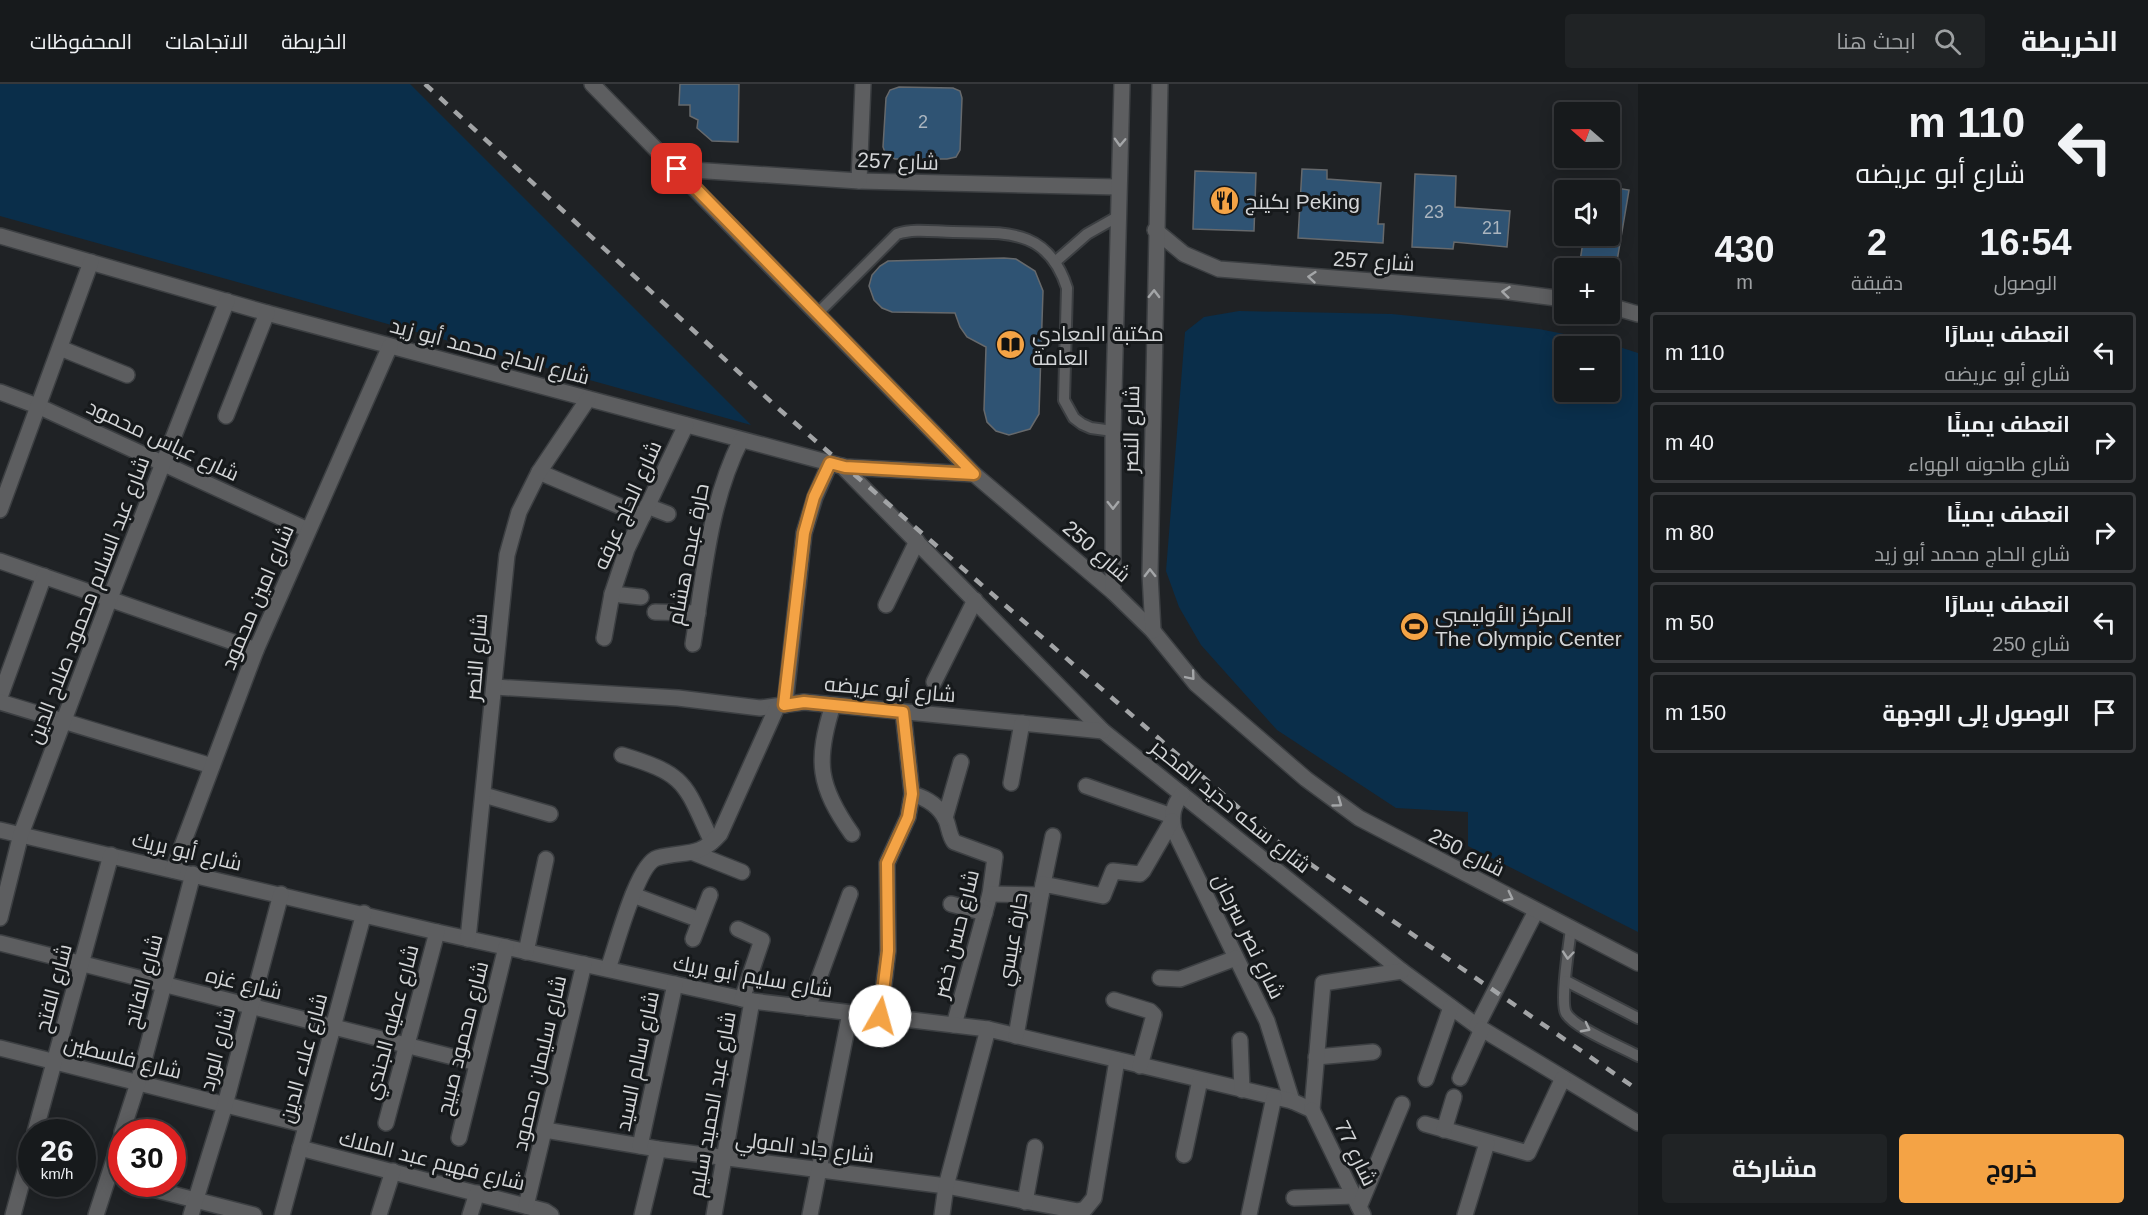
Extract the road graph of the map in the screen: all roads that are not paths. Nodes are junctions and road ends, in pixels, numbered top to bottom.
1 (592, 84) edge
2 (863, 84) edge
3 (1122, 84) edge
4 (1160, 84) edge
5 (677, 169) junction
6 (859, 181) junction
7 (1118, 187) junction
8 (1117, 217) junction
9 (1155, 231) junction
10 (0, 236) edge
11 (91, 262) junction
12 (1056, 262) junction
13 (1554, 298) edge
14 (227, 301) junction
15 (1620, 309) edge
16 (267, 313) junction
17 (818, 314) junction
18 (1638, 314) edge
19 (390, 346) junction
20 (60, 348) junction
21 (127, 375) dead end
22 (0, 392) edge
23 (588, 399) junction
24 (40, 407) junction
25 (226, 416) dead end
26 (686, 425) junction
27 (1113, 431) junction
28 (741, 440) junction
29 (163, 463) junction
30 (836, 465) junction
31 (539, 472) junction
32 (974, 474) junction
33 (0, 510) edge
34 (645, 511) junction
35 (668, 514) dead end
36 (308, 530) junction
37 (917, 541) junction
38 (0, 561) edge
39 (44, 576) junction
40 (1113, 592) junction
41 (612, 594) junction
42 (641, 597) dead end
43 (110, 598) junction
44 (975, 600) junction
45 (886, 606) dead end
46 (656, 612) dead end
47 (698, 614) junction
48 (1153, 631) junction
49 (604, 638) dead end
50 (693, 644) dead end
51 (256, 650) junction
52 (934, 682) dead end
53 (495, 687) junction
54 (0, 697) edge
55 (0, 702) edge
56 (833, 705) junction
57 (781, 706) junction
58 (903, 712) junction
59 (64, 721) junction
60 (1022, 723) junction
61 (1103, 731) junction
62 (622, 755) dead end
63 (961, 762) dead end
64 (212, 766) junction
65 (1011, 783) dead end
66 (1086, 786) dead end
67 (912, 794) junction
68 (1182, 794) junction
69 (484, 795) junction
70 (550, 814) dead end
71 (945, 818) junction
72 (1172, 818) junction
73 (0, 830) edge
74 (21, 834) junction
75 (852, 834) dead end
76 (1053, 836) dead end
77 (712, 842) junction
78 (694, 853) junction
79 (111, 855) junction
80 (546, 859) dead end
81 (173, 870) junction
82 (742, 872) dead end
83 (193, 874) junction
84 (1042, 889) junction
85 (281, 894) junction
86 (850, 894) dead end
87 (990, 894) junction
88 (633, 895) junction
89 (710, 895) dead end
90 (951, 904) dead end
91 (1536, 911) junction
92 (364, 913) junction
93 (985, 913) junction
94 (0, 918) edge
95 (700, 920) junction
96 (738, 929) dead end
97 (1570, 929) junction
98 (438, 932) junction
99 (468, 939) junction
100 (693, 939) dead end
101 (0, 943) edge
102 (506, 947) junction
103 (526, 952) junction
104 (1236, 958) junction
105 (81, 963) junction
106 (1638, 963) edge
107 (584, 964) junction
108 (608, 969) junction
109 (1402, 971) junction
110 (1160, 978) dead end
111 (1566, 981) junction
112 (164, 984) junction
113 (675, 984) junction
114 (747, 1000) junction
115 (1114, 1000) dead end
116 (251, 1006) junction
117 (1451, 1007) junction
118 (808, 1008) junction
119 (850, 1013) junction
120 (880, 1016) junction
121 (1638, 1018) edge
122 (954, 1025) junction
123 (333, 1027) junction
124 (1479, 1028) junction
125 (988, 1029) junction
126 (1016, 1036) junction
127 (1240, 1040) dead end
128 (407, 1046) junction
129 (0, 1047) edge
130 (1373, 1052) dead end
131 (1638, 1056) edge
132 (1316, 1057) junction
133 (1117, 1060) junction
134 (54, 1061) junction
135 (477, 1063) junction
136 (1140, 1065) junction
137 (1460, 1078) dead end
138 (1563, 1078) junction
139 (1426, 1079) dead end
140 (1200, 1080) junction
141 (138, 1083) junction
142 (1242, 1090) junction
143 (1274, 1097) junction
144 (1454, 1097) dead end
145 (1292, 1101) junction
146 (1402, 1104) dead end
147 (225, 1105) junction
148 (1312, 1110) junction
149 (38, 1119) edge
150 (127, 1119) edge
151 (386, 1123) dead end
152 (1638, 1123) edge
153 (1425, 1124) dead end
154 (306, 1125) junction
155 (545, 1130) junction
156 (1444, 1130) junction
157 (459, 1138) dead end
158 (1487, 1143) junction
159 (640, 1146) junction
160 (1035, 1147) dead end
161 (300, 1148) junction
162 (658, 1149) junction
163 (1184, 1155) dead end
164 (724, 1158) junction
165 (818, 1170) junction
166 (393, 1171) junction
167 (946, 1186) junction
168 (108, 1192) edge
169 (477, 1193) junction
170 (18, 1197) edge
171 (183, 1197) edge
172 (1294, 1198) dead end
173 (195, 1200) junction
174 (1025, 1202) junction
175 (526, 1206) junction
176 (1359, 1206) edge
177 (1059, 1212) edge
178 (13, 1215) edge
179 (96, 1215) edge
180 (191, 1215) edge
181 (254, 1215) edge
182 (282, 1215) edge
183 (379, 1215) edge
184 (470, 1215) edge
185 (551, 1215) edge
186 (642, 1215) edge
187 (714, 1215) edge
188 (810, 1215) edge
189 (942, 1215) edge
190 (1249, 1215) edge
191 (1465, 1215) edge

1 - 5 street, شارع 250
2 - 6 street
3 -> 7 street, شارع النصر
4 - 9 street, شارع النصر
5 - 6 street, شارع 257
5 - 17 street, شارع 250
6 - 7 street, شارع 257
7 - 8 street, شارع النصر
8 - 12 lane
8 - 27 street, شارع النصر
13 -> 9 street, شارع 257
48 -> 9 street, شارع النصر
10 - 11 street, شارع الحاج محمد أبو زيد
11 - 14 street, شارع الحاج محمد أبو زيد
11 - 20 street
12 - 17 lane
12 - 27 lane
14 - 16 street, شارع الحاج محمد أبو زيد
14 - 29 street, شارع عبد السلام محمود صلاح الدين
15 - 18 street
16 - 19 street, شارع الحاج محمد أبو زيد
16 - 25 street
17 - 32 street, شارع 250
19 - 23 street, شارع الحاج محمد أبو زيد
19 - 36 street, شارع امين محمود
20 - 21 street
20 - 24 street
22 - 24 street, شارع عباس محمود
23 - 26 street, شارع الحاج محمد أبو زيد
23 - 31 street, شارع النصر
24 - 29 street, شارع عباس محمود
24 - 33 street
26 - 28 street, شارع الحاج محمد أبو زيد
26 - 34 street, شارع الحاج عرفه
27 -> 40 street, شارع النصر
28 - 30 street, شارع الحاج محمد أبو زيد
28 - 47 street, حارة عبده هشام
29 - 36 street, شارع عباس محمود
29 - 43 street, شارع عبد السلام محمود صلاح الدين
30 - 32 street, شارع الحاج محمد أبو زيد
30 - 37 street, شارع سكه حديد المحجر
30 - 57 street
31 - 34 street
31 - 53 street, شارع النصر
32 - 40 street, شارع 250
34 - 35 street
34 - 41 street, شارع الحاج عرفه
36 - 51 street, شارع امين محمود
37 - 44 street, شارع سكه حديد المحجر
37 - 45 street
38 - 39 street
39 - 43 street
39 - 54 street
40 - 48 street, شارع 250
41 - 42 street
41 - 49 street, شارع الحاج عرفه
43 - 51 street
43 - 59 street, شارع عبد السلام محمود صلاح الدين
44 - 52 street
44 - 61 street, شارع سكه حديد المحجر
46 - 47 street
47 - 50 street, حارة عبده هشام
48 -> 91 street, شارع 250
51 - 64 street, شارع امين محمود
53 - 57 street, شارع أبو عريضه
53 - 69 street, شارع النصر
55 - 59 street
56 - 57 street, شارع أبو عريضه
56 - 58 street, شارع أبو عريضه
56 - 75 street
57 - 77 street
58 - 60 street, شارع أبو عريضه
58 - 67 street
59 - 64 street
59 - 74 street, شارع عبد السلام محمود صلاح الدين
60 - 61 street, شارع أبو عريضه
60 - 65 street
61 - 68 street, شارع سكه حديد المحجر
62 - 77 street
63 - 71 street
64 - 81 street, شارع امين محمود
66 - 72 street
67 - 71 street, شارع حسن خضر
67 - 120 street
68 - 72 street
68 - 109 street, شارع سكه حديد المحجر
69 - 70 street
69 - 99 street, شارع النصر
71 - 87 street, شارع حسن خضر
72 - 84 street, حارة عيسي
72 - 104 street, شارع نصر سرحان
73 - 74 street, شارع أبو بريك
74 - 79 street, شارع أبو بريك
74 - 94 street, شارع عبد السلام محمود صلاح الدين
76 - 84 street
77 - 78 street
78 - 82 street
78 - 88 street
79 - 81 street, شارع أبو بريك
79 - 105 street, شارع الفتح
80 - 103 street
81 - 83 street, شارع أبو بريك
83 - 85 street, شارع أبو بريك
83 - 112 street, شارع الفاتح
84 - 87 street
84 - 126 street, حارة عيسي
85 - 92 street, شارع أبو بريك
85 - 116 street, شارع الورد
86 - 118 street
87 - 93 street, شارع حسن خضر
88 - 95 street
88 - 108 street
89 - 95 street
90 - 93 street
91 - 97 street, شارع 250
91 - 124 street
92 - 98 street, شارع سليم أبو بريك
92 - 123 street, شارع علاء الدين
93 - 122 street, شارع حسن خضر
95 - 100 street
96 - 114 street, شارع عبد الحميد سليم
97 - 106 street, شارع 250
97 -> 111 lane
98 - 99 street, شارع سليم أبو بريك
98 - 128 street, شارع عطيه الجندي
99 - 102 street, شارع سليم أبو بريك
101 - 105 street, شارع غزه
102 - 103 street, شارع سليم أبو بريك
102 - 135 street, شارع محمود صبيح
103 - 107 street, شارع سليم أبو بريك
104 - 110 street
104 - 145 street, شارع نصر سرحان
105 - 112 street, شارع غزه
105 - 134 street, شارع الفتح
107 - 108 street, شارع سليم أبو بريك
107 - 155 street, شارع سليمان محمود
108 - 113 street, شارع سليم أبو بريك
109 - 117 street, شارع سكه حديد المحجر
109 - 132 street
111 - 121 lane
111 -> 131 lane
112 - 116 street, شارع غزه
112 - 141 street, شارع الفاتح
113 - 114 street, شارع سليم أبو بريك
113 - 159 street, شارع سالم السيد
114 - 118 street, شارع سليم أبو بريك
114 - 164 street, شارع عبد الحميد سليم
115 - 136 street
116 - 123 street, شارع غزه
116 - 147 street, شارع الورد
117 - 124 street, شارع سكه حديد المحجر
117 - 139 street
118 - 119 street, شارع سليم أبو بريك
119 - 120 street, شارع سليم أبو بريك
119 - 165 street
120 - 122 street, شارع سليم أبو بريك
122 - 125 street, شارع سليم أبو بريك
123 - 128 street, شارع غزه
123 - 154 street, شارع علاء الدين
124 - 137 street
124 - 138 street, شارع سكه حديد المحجر
125 - 126 street, شارع سليم أبو بريك
125 - 167 street
126 - 133 street, شارع سليم أبو بريك
127 - 142 street
128 - 135 street, شارع غزه
128 - 151 street, شارع عطيه الجندي
129 - 134 street, شارع فلسطين
130 - 132 street
132 - 148 street
133 - 136 street, شارع سليم أبو بريك
133 - 177 street, شارع جاد المولي
134 - 141 street, شارع فلسطين
134 - 149 street, شارع الفتح
135 - 157 street, شارع محمود صبيح
136 - 140 street, شارع سليم أبو بريك
138 - 152 street, شارع سكه حديد المحجر
138 - 158 street
140 - 142 street, شارع سليم أبو بريك
140 - 163 street
141 - 147 street, شارع فلسطين
141 - 150 street, شارع الفاتح
142 - 143 street, شارع سليم أبو بريك
143 - 145 street, شارع سليم أبو بريك
143 - 190 street
144 - 156 street
145 - 148 street, شارع سليم أبو بريك
146 - 176 street
147 - 154 street, شارع فلسطين
147 - 173 street, شارع الورد
148 - 176 street, شارع 77
153 - 156 street
154 - 161 street, شارع علاء الدين
155 - 159 street, شارع جاد المولي
155 - 175 street, شارع سليمان محمود
156 - 158 street
158 - 191 street
159 - 162 street, شارع جاد المولي
160 - 174 street
161 - 166 street, شارع فهيم عبد الملاك
161 - 182 street, شارع علاء الدين
162 - 164 street, شارع جاد المولي
162 - 186 street
164 - 165 street, شارع جاد المولي
164 - 187 street, شارع عبد الحميد سليم
165 - 167 street, شارع جاد المولي
165 - 188 street
166 - 169 street, شارع فهيم عبد الملاك
166 - 183 street
167 - 174 street, شارع جاد المولي
167 - 189 street
168 - 179 street, شارع الفاتح
169 - 175 street, شارع فهيم عبد الملاك
169 - 184 street
170 - 178 street
171 - 173 street
172 - 176 street
173 - 180 street, شارع الورد
173 - 181 street
174 - 177 street, شارع جاد المولي
175 - 185 street, شارع فهيم عبد الملاك

